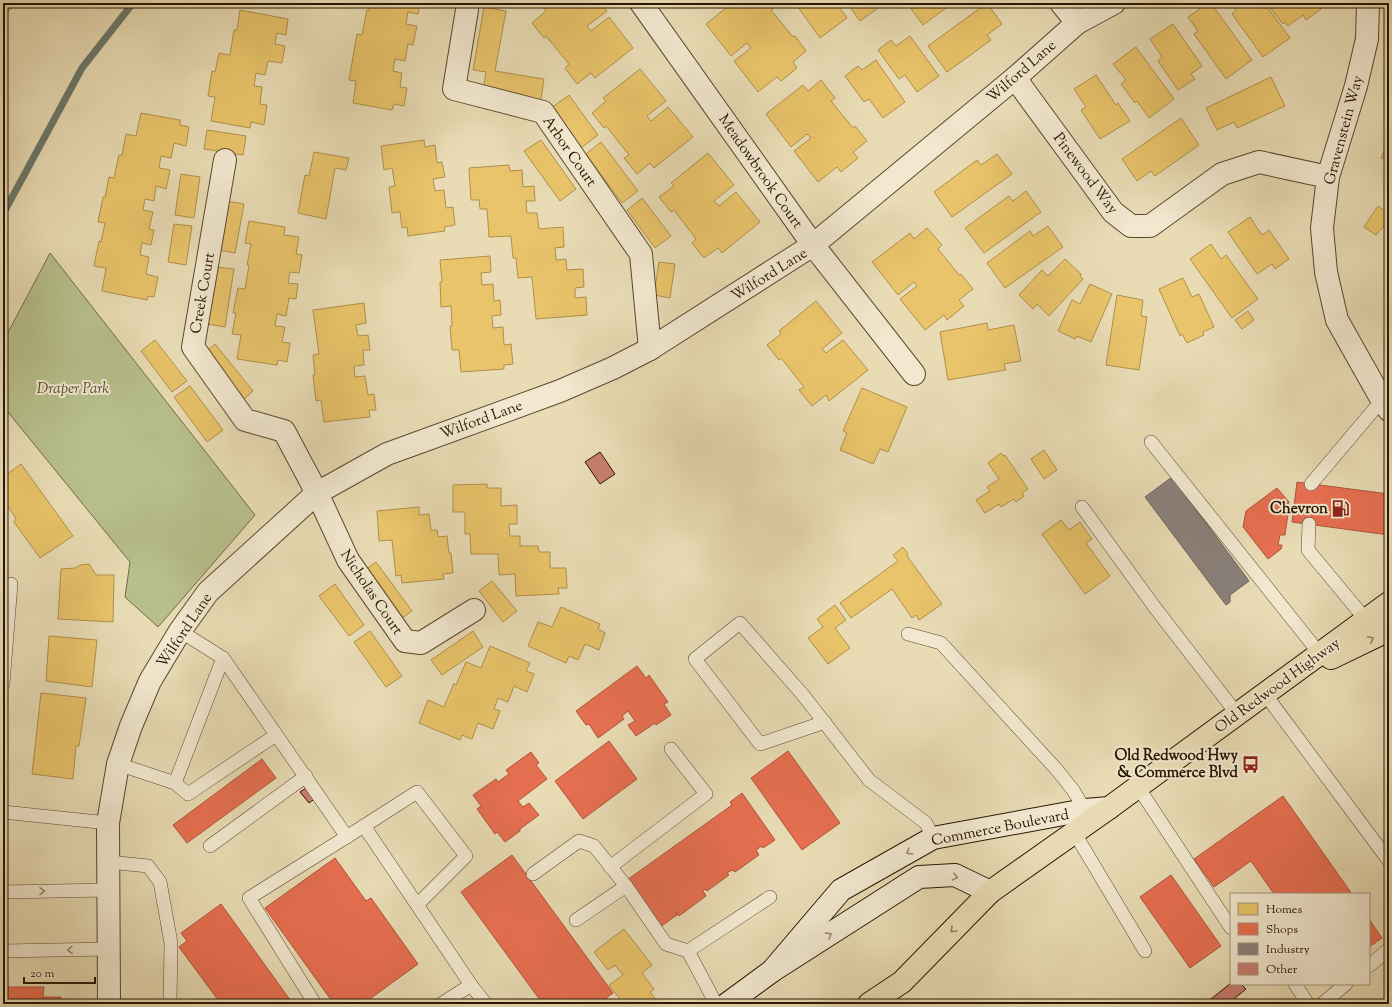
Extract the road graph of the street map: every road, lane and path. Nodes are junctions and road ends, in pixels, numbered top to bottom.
1 (641, 3) edge
2 (1061, 3) edge
3 (1114, 3) edge
4 (1368, 3) edge
5 (468, 10) dead end
6 (1077, 23) junction
7 (1015, 78) junction
8 (225, 160) dead end
9 (1328, 177) junction
10 (813, 245) junction
11 (650, 349) junction
12 (914, 374) dead end
13 (1385, 405) edge
14 (1151, 442) dead end
15 (1311, 484) dead end
16 (317, 493) junction
17 (1082, 507) dead end
18 (1309, 524) dead end
19 (11, 584) dead end
20 (1389, 603) edge
21 (474, 610) dead end
22 (1366, 620) junction
23 (1389, 630) edge
24 (180, 631) junction
25 (908, 634) dead end
26 (1320, 654) junction
27 (223, 658) junction
28 (1285, 679) junction
29 (3, 684) edge
30 (1265, 694) junction
31 (1237, 714) junction
32 (825, 722) junction
33 (276, 735) junction
34 (671, 748) dead end
35 (118, 764) junction
36 (306, 776) junction
37 (175, 783) junction
38 (1138, 787) junction
39 (1109, 808) junction
40 (1085, 810) junction
41 (3, 812) edge
42 (108, 823) junction
43 (364, 826) junction
44 (1074, 832) junction
45 (347, 837) junction
46 (933, 838) junction
47 (210, 846) dead end
48 (1389, 861) edge
49 (109, 862) junction
50 (610, 866) junction
51 (533, 874) dead end
52 (626, 886) junction
53 (108, 890) junction
54 (3, 892) edge
55 (990, 892) junction
56 (770, 898) dead end
57 (417, 905) junction
58 (576, 920) dead end
59 (1230, 926) edge
60 (109, 949) junction
61 (1389, 949) edge
62 (3, 951) edge
63 (688, 951) junction
64 (1145, 951) dead end
65 (1370, 965) edge
66 (772, 970) junction
67 (471, 985) junction
68 (1296, 985) edge
69 (1345, 985) edge
70 (109, 1004) edge
71 (172, 1004) edge
72 (315, 1004) edge
73 (441, 1004) edge
74 (486, 1004) edge
75 (716, 1004) edge
76 (727, 1004) edge
77 (869, 1004) edge
78 (1308, 1004) edge
79 (1322, 1004) edge

1 - 10 street, Meadowbrook Court
2 - 6 street
3 - 6 street, Wilford Lane
4 - 9 street, Gravenstein Way
5 - 11 street, Arbor Court
6 - 7 street, Wilford Lane
7 - 9 street, Pinewood Way
7 - 10 street, Wilford Lane
8 - 16 street, Creek Court
9 - 13 street, Gravenstein Way
10 - 11 street, Wilford Lane
10 - 12 street, Meadowbrook Court
11 - 16 street, Wilford Lane
13 - 15 lane
14 - 26 lane
16 - 21 street, Nicholas Court
16 - 24 street, Wilford Lane
17 - 31 lane
18 - 22 lane
19 - 29 lane
20 - 22 main road, Old Redwood Highway
22 - 26 main road, Old Redwood Highway
28 -> 23 main road
24 - 27 lane
24 - 35 street, Wilford Lane
25 - 40 lane
26 - 28 main road, Old Redwood Highway
27 - 33 lane
27 - 37 lane
28 - 30 main road, Old Redwood Highway
30 - 31 main road, Old Redwood Highway
30 - 48 lane
31 - 38 main road, Old Redwood Highway
32 - 32 lane
32 - 46 lane
33 - 36 lane
33 - 37 lane
34 - 50 lane
35 - 37 lane
35 - 42 street, Wilford Lane
36 - 45 lane
36 - 47 lane
38 - 39 main road, Old Redwood Highway
38 - 59 lane
39 - 40 street, Commerce Boulevard
39 - 44 main road, Old Redwood Highway
40 - 46 street, Commerce Boulevard
41 - 42 lane
42 - 49 street, Wilford Lane
43 - 45 lane
43 - 57 lane
43 - 57 lane
44 - 55 main road, Old Redwood Highway
44 - 64 lane
45 - 72 lane
46 -> 66 street, Commerce Boulevard
49 - 53 street, Wilford Lane
49 - 71 lane
50 - 51 lane
50 - 52 lane
52 - 58 lane
52 - 63 lane
54 -> 53 lane
53 - 60 street, Wilford Lane
66 -> 55 street, Commerce Boulevard
55 -> 77 main road, Old Redwood Highway
56 - 63 lane
57 - 67 lane
60 -> 62 lane
60 - 70 street, Wilford Lane
61 - 65 lane
63 - 75 lane
66 - 76 street, Commerce Boulevard
67 - 73 lane
67 - 74 lane
68 - 78 lane
69 - 79 lane

